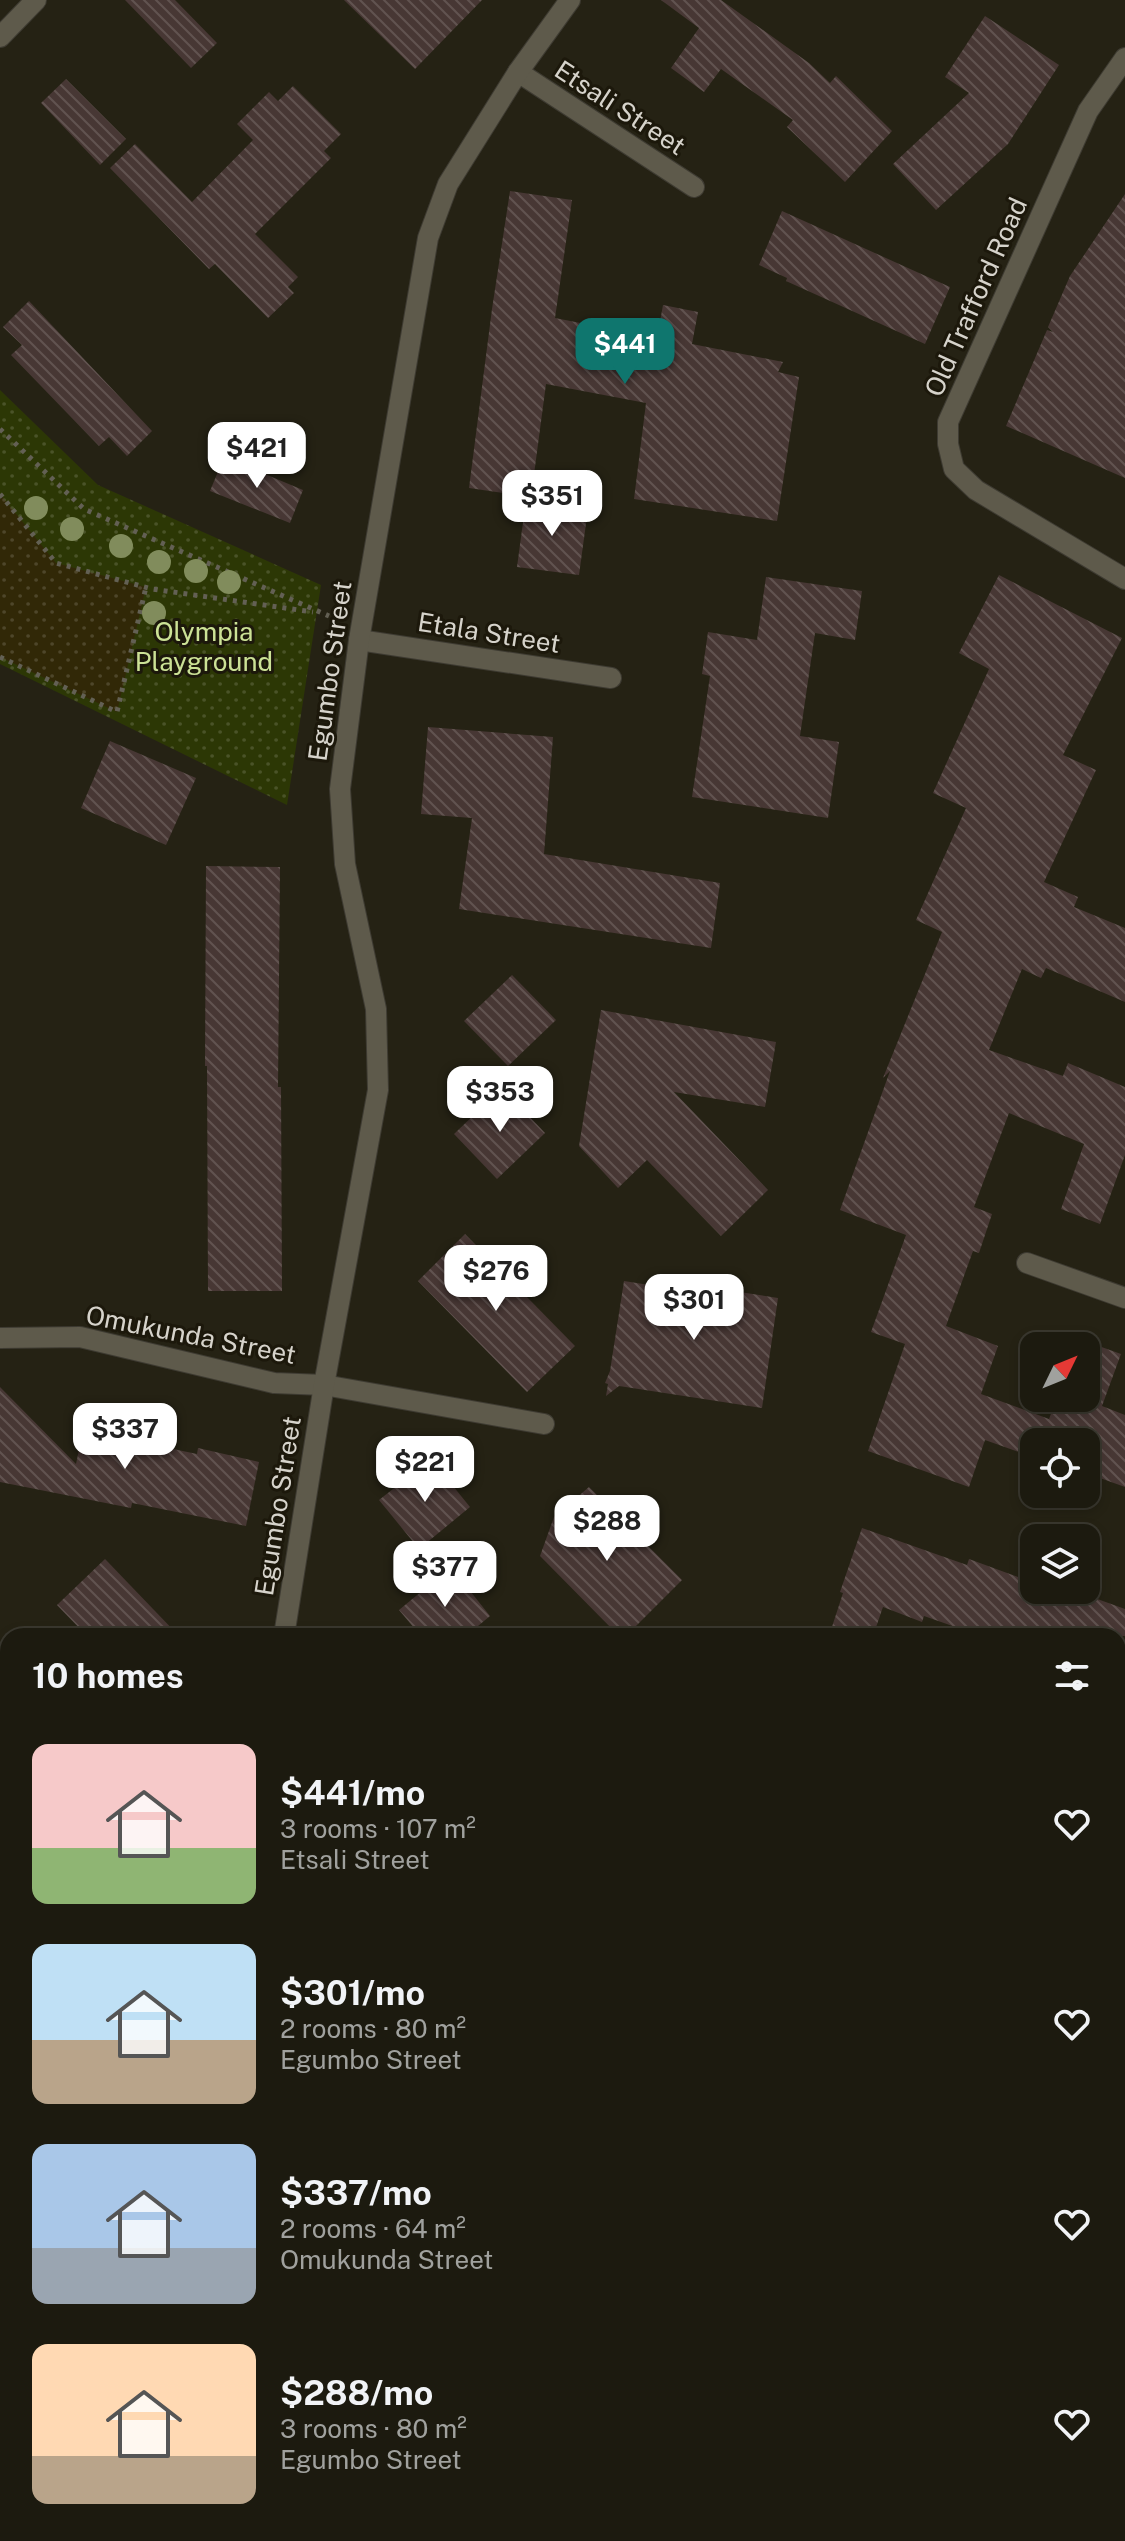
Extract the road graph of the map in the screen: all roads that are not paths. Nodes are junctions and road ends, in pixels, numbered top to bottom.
1 (36, 0) edge
2 (570, 0) edge
3 (0, 37) edge
4 (1125, 58) edge
5 (518, 72) junction
6 (694, 187) dead end
7 (1125, 579) edge
8 (359, 640) junction
9 (611, 678) dead end
10 (1027, 1263) dead end
11 (1125, 1298) edge
12 (0, 1338) edge
13 (324, 1385) junction
14 (544, 1424) dead end
15 (285, 1628) edge

1 - 3 street
2 - 5 street, Egumbo Street
4 - 7 street, Old Trafford Road
5 - 6 street, Etsali Street
5 - 8 street, Egumbo Street
8 - 9 street, Etala Street
8 - 13 street, Egumbo Street
10 - 11 street
12 - 13 street, Omukunda Street
13 - 14 street, Egumbo Street
13 - 15 street, Egumbo Street

